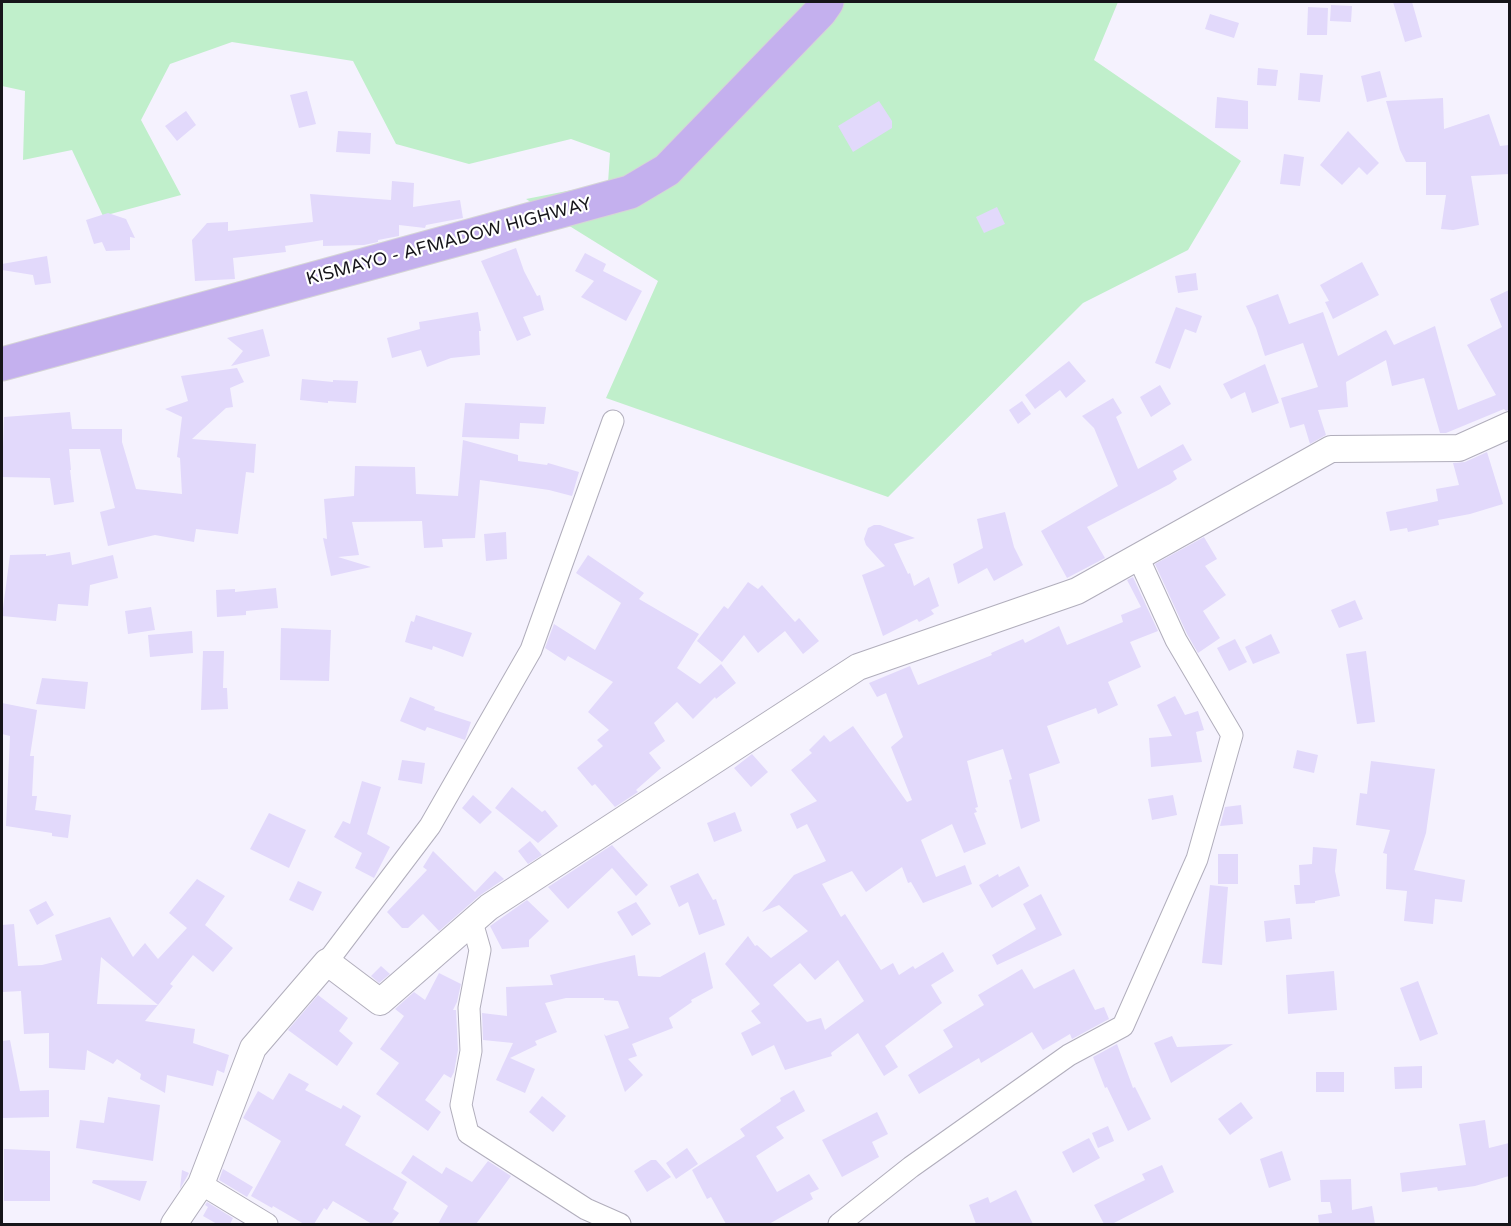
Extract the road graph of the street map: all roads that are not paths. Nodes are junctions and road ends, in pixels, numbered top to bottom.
1 (827, 2) edge
2 (2, 364) edge
3 (613, 421) dead end
4 (1509, 425) edge
5 (1138, 557) junction
6 (472, 922) junction
7 (327, 962) junction
8 (201, 1184) junction
9 (174, 1224) edge
10 (267, 1224) edge
11 (620, 1224) edge
12 (839, 1224) edge

1 - 2 main road, KISMAYO - AFMADOW HIGHWAY
3 - 7 street
4 - 5 street
5 - 6 street
5 - 12 street
6 - 7 street
6 - 11 street
7 - 8 street
8 - 9 street
8 - 10 street

